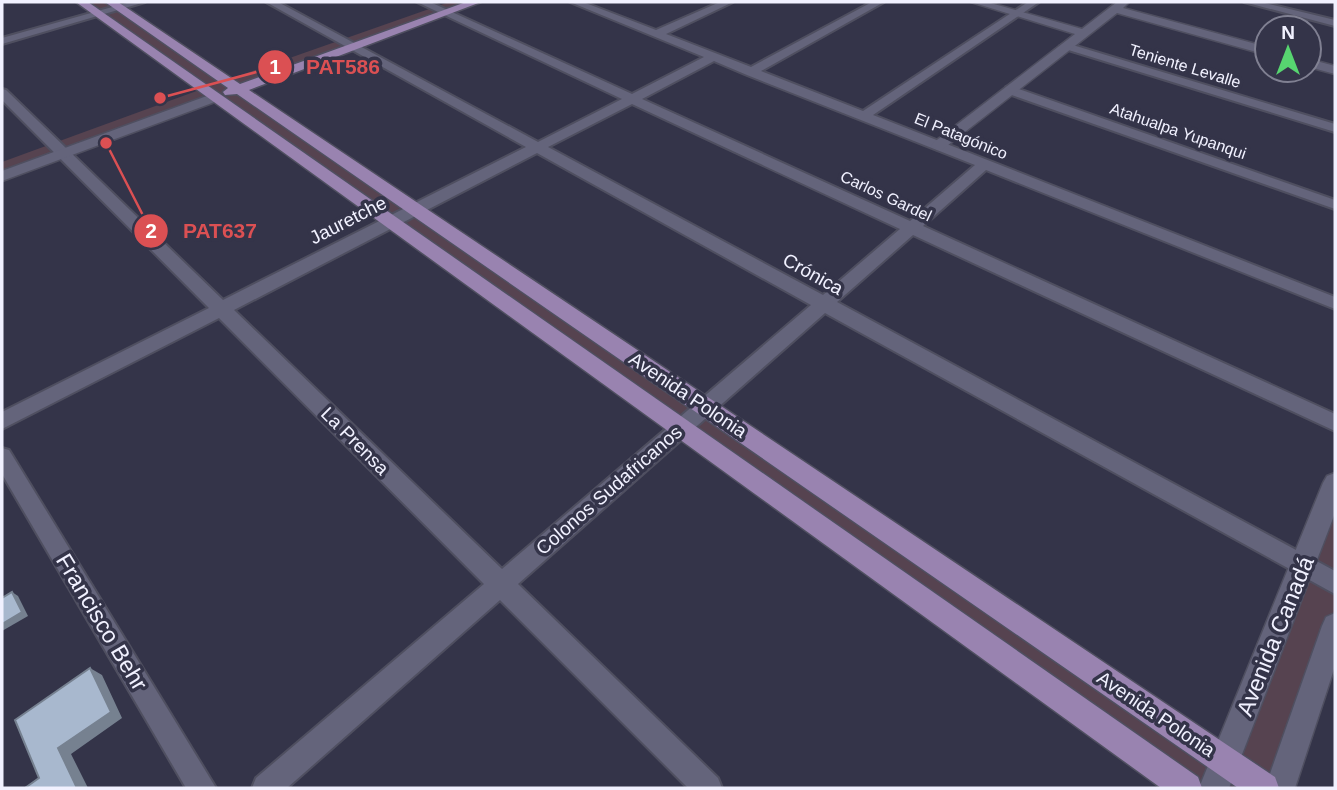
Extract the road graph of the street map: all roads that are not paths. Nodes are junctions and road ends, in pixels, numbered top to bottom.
1 (81, 2) edge
2 (140, 2) edge
3 (271, 2) edge
4 (475, 2) edge
5 (576, 2) edge
6 (728, 2) edge
7 (879, 2) edge
8 (976, 2) edge
9 (1034, 2) edge
10 (1249, 2) edge
11 (1289, 2) edge
12 (115, 5) edge
13 (437, 6) edge
14 (1119, 6) edge
15 (1016, 13) junction
16 (1335, 13) edge
17 (98, 14) junction
18 (1335, 23) edge
19 (1084, 33) junction
20 (657, 34) junction
21 (2, 41) edge
22 (347, 43) junction
23 (1066, 46) junction
24 (1253, 47) edge
25 (714, 57) junction
26 (751, 72) junction
27 (221, 89) junction
28 (1010, 90) junction
29 (2, 93) edge
30 (632, 99) junction
31 (864, 117) junction
32 (1335, 128) edge
33 (938, 146) junction
34 (537, 147) junction
35 (58, 148) junction
36 (2, 162) edge
37 (985, 164) junction
38 (2, 176) edge
39 (1335, 205) edge
40 (416, 209) junction
41 (390, 222) junction
42 (912, 228) junction
43 (1335, 303) edge
44 (824, 304) junction
45 (221, 309) junction
46 (705, 407) junction
47 (2, 421) edge
48 (1335, 423) edge
49 (681, 428) junction
50 (2, 456) edge
51 (1335, 483) edge
52 (1303, 566) junction
53 (1335, 583) edge
54 (501, 584) junction
55 (1335, 626) edge
56 (1220, 775) edge
57 (202, 788) edge
58 (265, 788) edge
59 (708, 788) edge
60 (1187, 788) edge
61 (1264, 788) edge
62 (1280, 788) edge

1 - 17 main road, Avenida Polonia
2 - 12 street
3 - 22 street, Crónica
4 - 13 main road
5 - 20 street, El Patagónico
6 - 20 street
7 - 26 street
8 - 15 street
9 - 15 street
10 - 18 street
11 - 16 street
12 - 17 street
12 - 27 main road, Avenida Polonia
13 - 22 main road
13 - 30 street, Carlos Gardel
14 - 19 street
14 - 24 street
15 - 19 street
15 - 31 street
17 - 21 street
17 - 27 main road, Avenida Polonia
19 - 23 street
20 - 25 street, El Patagónico
22 - 27 main road
22 - 34 street, Crónica
23 - 28 street
23 - 32 street, Teniente Levalle
25 - 26 street, El Patagónico
25 - 30 street, Jauretche
26 - 31 street, El Patagónico
27 - 35 street
27 - 40 main road, Avenida Polonia
27 - 41 main road, Avenida Polonia
28 - 33 street
28 - 39 street, Atahualpa Yupanqui
29 - 35 street, La Prensa
30 - 34 street, Jauretche
30 - 42 street, Carlos Gardel
31 - 33 street, El Patagónico
33 - 37 street, El Patagónico
34 - 40 street, Jauretche
34 - 44 street, Crónica
35 - 36 street
35 - 38 street
35 - 45 street, La Prensa
37 - 42 street, Colonos Sudafricanos
37 - 43 street, El Patagónico
40 - 41 street, Jauretche
40 - 46 main road, Avenida Polonia
41 - 45 street, Jauretche
41 - 49 main road, Avenida Polonia
42 - 44 street, Colonos Sudafricanos
42 - 48 street, Carlos Gardel
44 - 46 street, Colonos Sudafricanos
44 - 52 street, Crónica
45 - 47 street, Jauretche
45 - 54 street, La Prensa
46 - 49 street, Colonos Sudafricanos
46 - 56 main road, Avenida Polonia
49 - 54 street, Colonos Sudafricanos
49 - 60 main road, Avenida Polonia
50 - 57 street, Francisco Behr
51 - 52 street, Avenida Canadá
52 - 53 street, Crónica
52 - 56 street, Avenida Canadá
54 - 58 street, Colonos Sudafricanos
54 - 59 street, La Prensa
55 - 62 street
56 - 61 main road, Avenida Polonia

